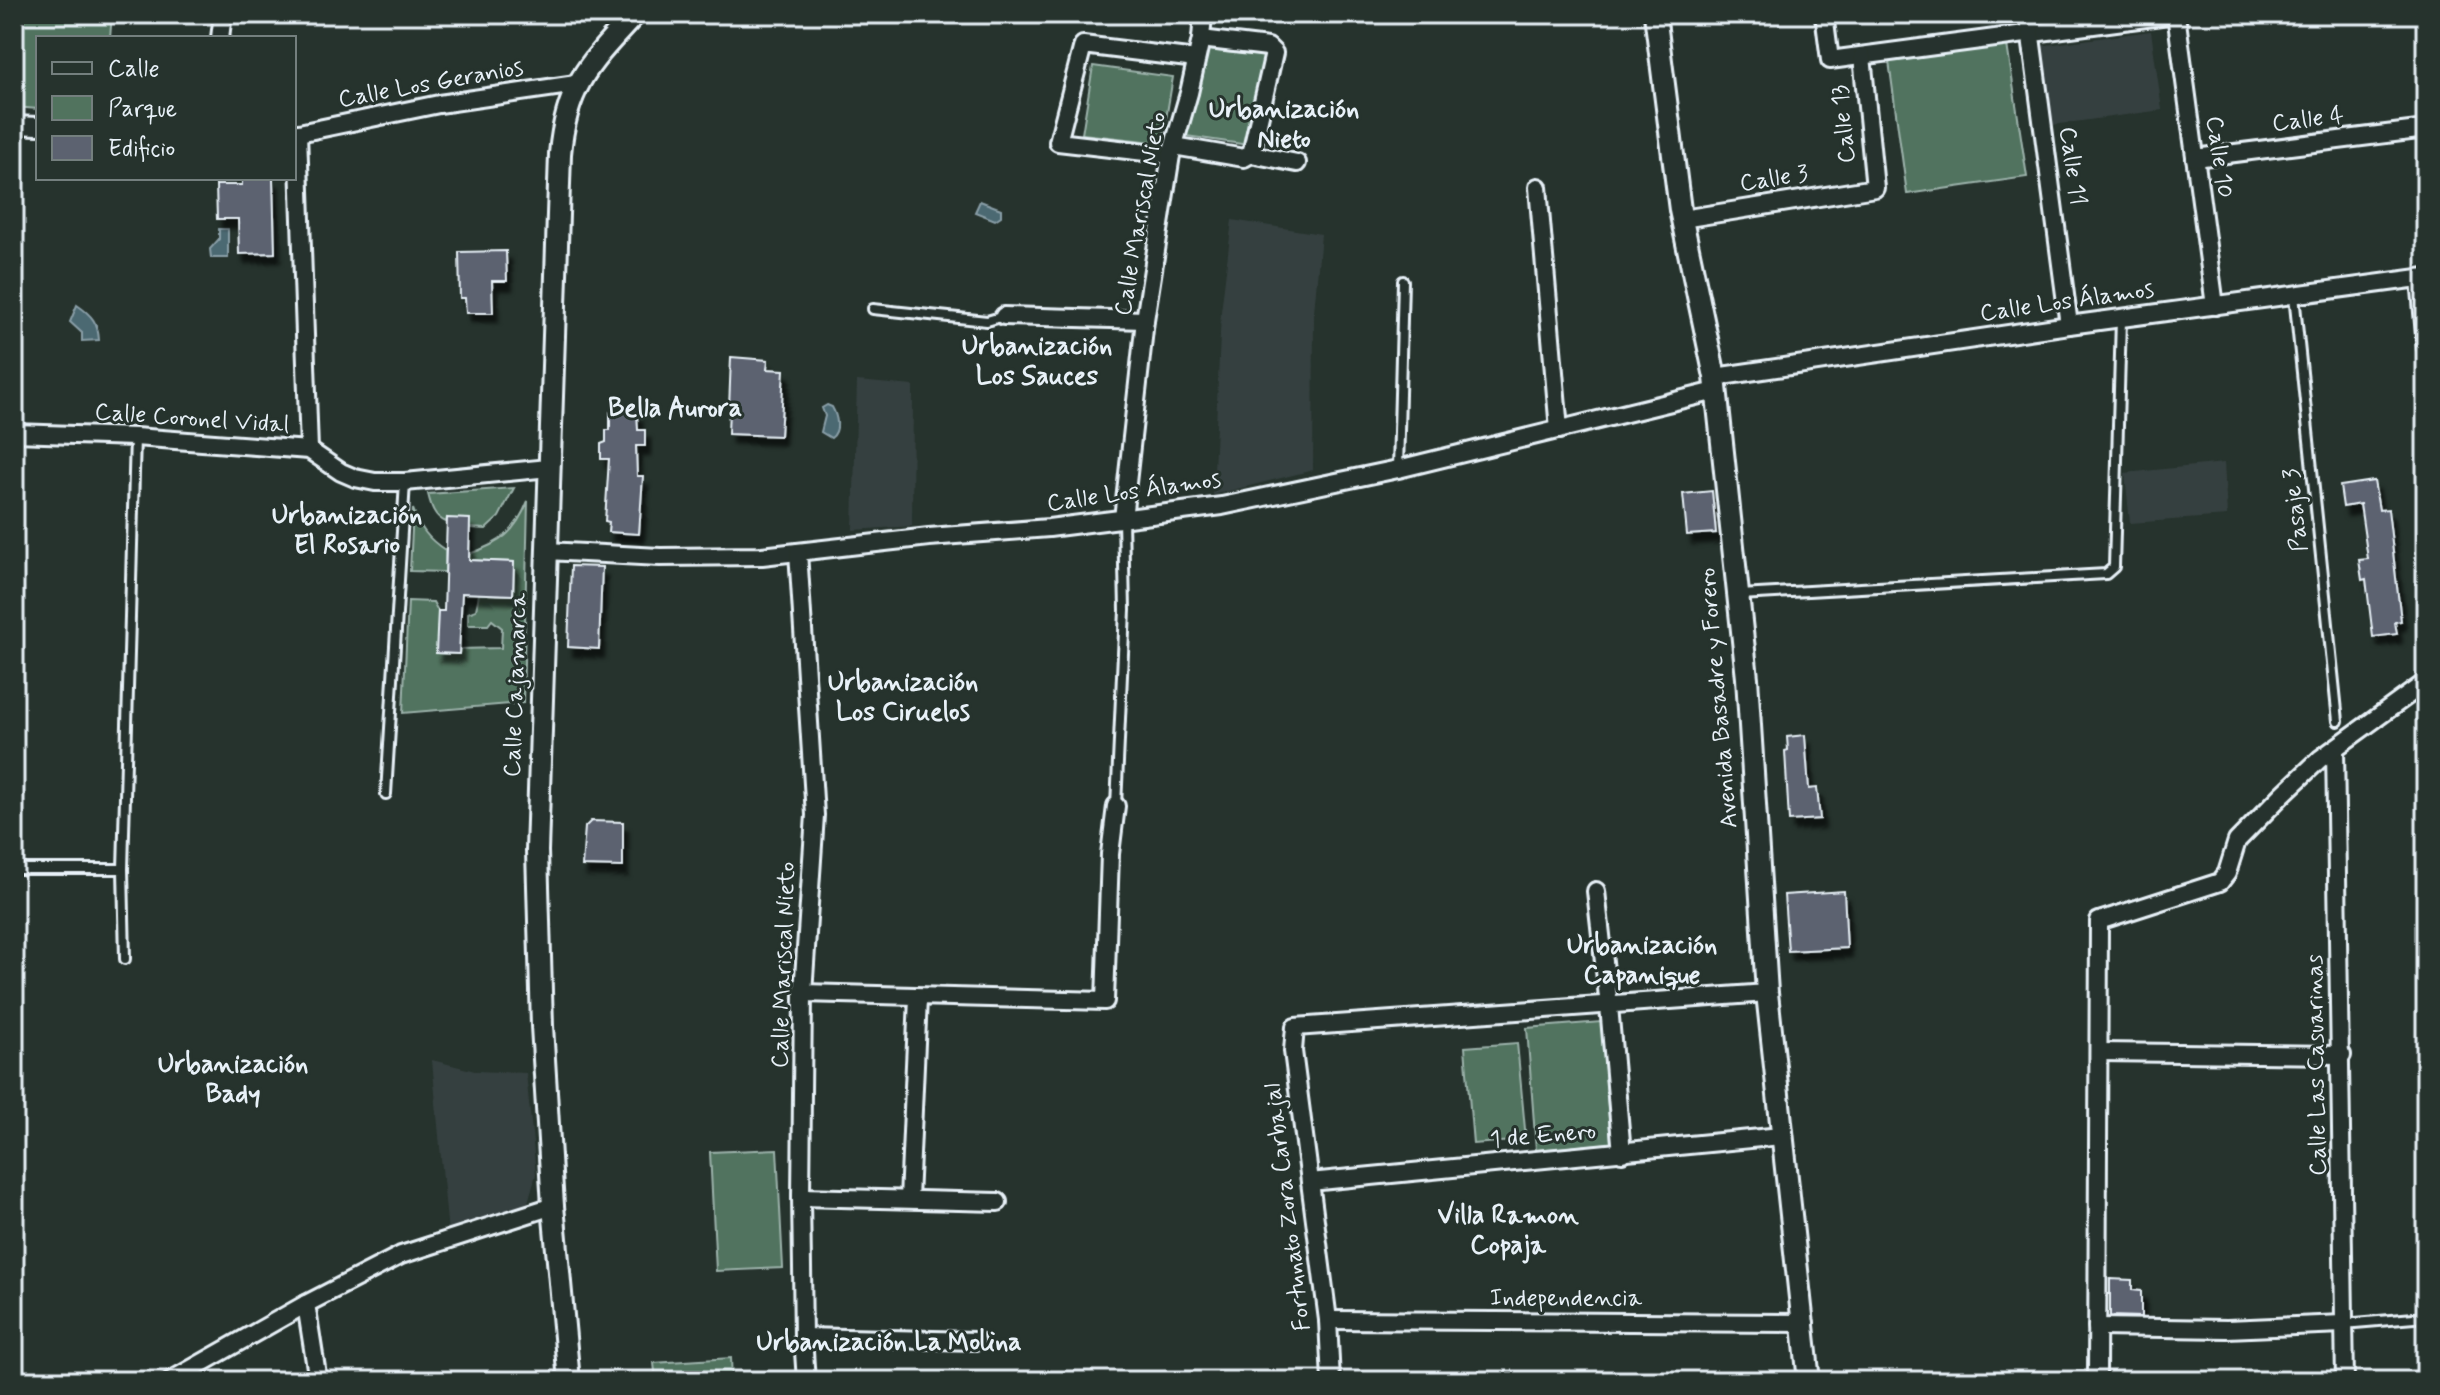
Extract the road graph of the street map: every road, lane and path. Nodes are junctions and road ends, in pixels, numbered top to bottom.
1 (223, 14) edge
2 (635, 14) edge
3 (1203, 14) edge
4 (1655, 14) edge
5 (1824, 14) edge
6 (2028, 14) edge
7 (2176, 14) edge
8 (2030, 32) junction
9 (220, 36) edge
10 (1201, 39) junction
11 (1862, 56) junction
12 (1196, 59) junction
13 (576, 84) junction
14 (14, 125) edge
15 (36, 126) edge
16 (2426, 129) edge
17 (296, 134) edge
18 (1173, 151) junction
19 (1251, 154) junction
20 (2195, 158) junction
21 (1297, 163) dead end
22 (1538, 187) dead end
23 (1875, 188) joint
24 (1682, 219) junction
25 (2423, 278) edge
26 (1403, 281) dead end
27 (2294, 295) junction
28 (2215, 306) junction
29 (873, 309) dead end
30 (1004, 316) joint
31 (2121, 318) junction
32 (1145, 320) junction
33 (2069, 325) junction
34 (2426, 347) edge
35 (1715, 384) junction
36 (1559, 430) junction
37 (14, 433) edge
38 (135, 437) junction
39 (309, 450) junction
40 (549, 468) junction
41 (1398, 469) junction
42 (405, 482) junction
43 (1123, 519) junction
44 (547, 551) junction
45 (798, 552) junction
46 (1738, 595) junction
47 (2426, 682) edge
48 (2338, 721) dead end
49 (2335, 749) junction
50 (386, 794) dead end
51 (1116, 806) joint
52 (14, 869) edge
53 (123, 869) junction
54 (1596, 891) dead end
55 (125, 959) dead end
56 (803, 993) junction
57 (1767, 993) junction
58 (918, 998) junction
59 (1609, 1006) junction
60 (2100, 1052) junction
61 (2342, 1055) junction
62 (1781, 1136) junction
63 (1622, 1153) junction
64 (1310, 1182) junction
65 (801, 1197) junction
66 (909, 1199) junction
67 (998, 1202) dead end
68 (553, 1206) junction
69 (306, 1304) junction
70 (2426, 1317) edge
71 (1328, 1320) junction
72 (1805, 1323) junction
73 (2343, 1324) junction
74 (2097, 1327) junction
75 (803, 1337) junction
76 (976, 1341) dead end
77 (14, 1364) edge
78 (18, 1381) edge
79 (170, 1381) edge
80 (318, 1381) edge
81 (569, 1381) edge
82 (806, 1381) edge
83 (1331, 1381) edge
84 (1809, 1381) edge
85 (2097, 1381) edge
86 (2345, 1381) edge

1 - 9 street
2 - 13 street, Calle Cajamarca
3 - 10 street, Calle Mariscal Nieto
4 - 24 street, Avenida Basadre y Forero
5 - 11 street, Calle 13
6 - 8 street, Calle 11
7 - 8 street
7 - 20 street, Calle 10
8 - 11 street
8 - 33 street, Calle 11
10 - 12 street, Calle Mariscal Nieto
10 - 19 street
11 - 23 street, Calle 13
12 - 18 street, Calle Mariscal Nieto
12 - 18 street
13 - 17 street, Calle Los Geranios
13 - 40 street, Calle Cajamarca
14 - 15 street
16 - 20 street, Calle 4
17 - 39 street
18 - 19 street
18 - 32 street, Calle Mariscal Nieto
19 - 21 street
20 - 28 street, Calle 10
22 - 36 street
23 - 24 street, Calle 3
24 - 35 street, Avenida Basadre y Forero
25 - 27 street, Calle Los Álamos
25 - 34 street
26 - 41 lane
27 - 28 street, Calle Los Álamos
27 - 48 lane, Pasaje 3
28 - 31 street, Calle Los Álamos
29 - 30 lane
30 - 32 street
31 - 33 street, Calle Los Álamos
31 - 46 lane
32 - 43 street, Calle Mariscal Nieto
33 - 35 street, Calle Los Álamos
35 - 36 street, Calle Los Álamos
35 - 46 street, Avenida Basadre y Forero
36 - 41 street, Calle Los Álamos
37 - 38 street, Calle Coronel Vidal
38 - 39 street, Calle Coronel Vidal
38 - 53 lane
39 - 42 street, Calle Coronel Vidal
40 - 42 street, Calle Coronel Vidal
40 - 44 street, Calle Cajamarca
41 - 43 street, Calle Los Álamos
42 - 50 lane
43 - 45 street, Calle Los Álamos
43 - 51 lane
44 - 45 street, Calle Los Álamos
44 - 68 street, Calle Cajamarca
45 - 56 street, Calle Mariscal Nieto
46 - 57 street, Avenida Basadre y Forero
47 - 49 street
49 - 60 street
49 - 61 street, Calle Las Casuarinas
51 - 58 street
52 - 53 lane
53 - 55 lane
54 - 59 street
56 - 58 street
56 - 65 street, Calle Mariscal Nieto
57 - 59 street
57 - 62 street, Avenida Basadre y Forero
58 - 66 street
59 - 63 street
59 - 64 street, Fortunato Zora Carbajal
60 - 61 street
60 - 74 street
61 - 73 street, Calle Las Casuarinas
62 - 63 street, 1 de Enero
62 - 72 street, Avenida Basadre y Forero
63 - 64 street, 1 de Enero
64 - 71 street, Fortunato Zora Carbajal
65 - 66 street
65 - 75 street, Calle Mariscal Nieto
66 - 67 street
68 - 69 street
68 - 81 street, Calle Cajamarca
69 - 79 street
69 - 80 street
70 - 73 lane
71 - 72 street, Independencia
71 - 83 street, Fortunato Zora Carbajal
72 - 84 street, Avenida Basadre y Forero
73 - 74 street
73 - 86 street, Calle Las Casuarinas
74 - 85 street
75 - 76 street
75 - 82 street, Calle Mariscal Nieto
77 - 78 lane

